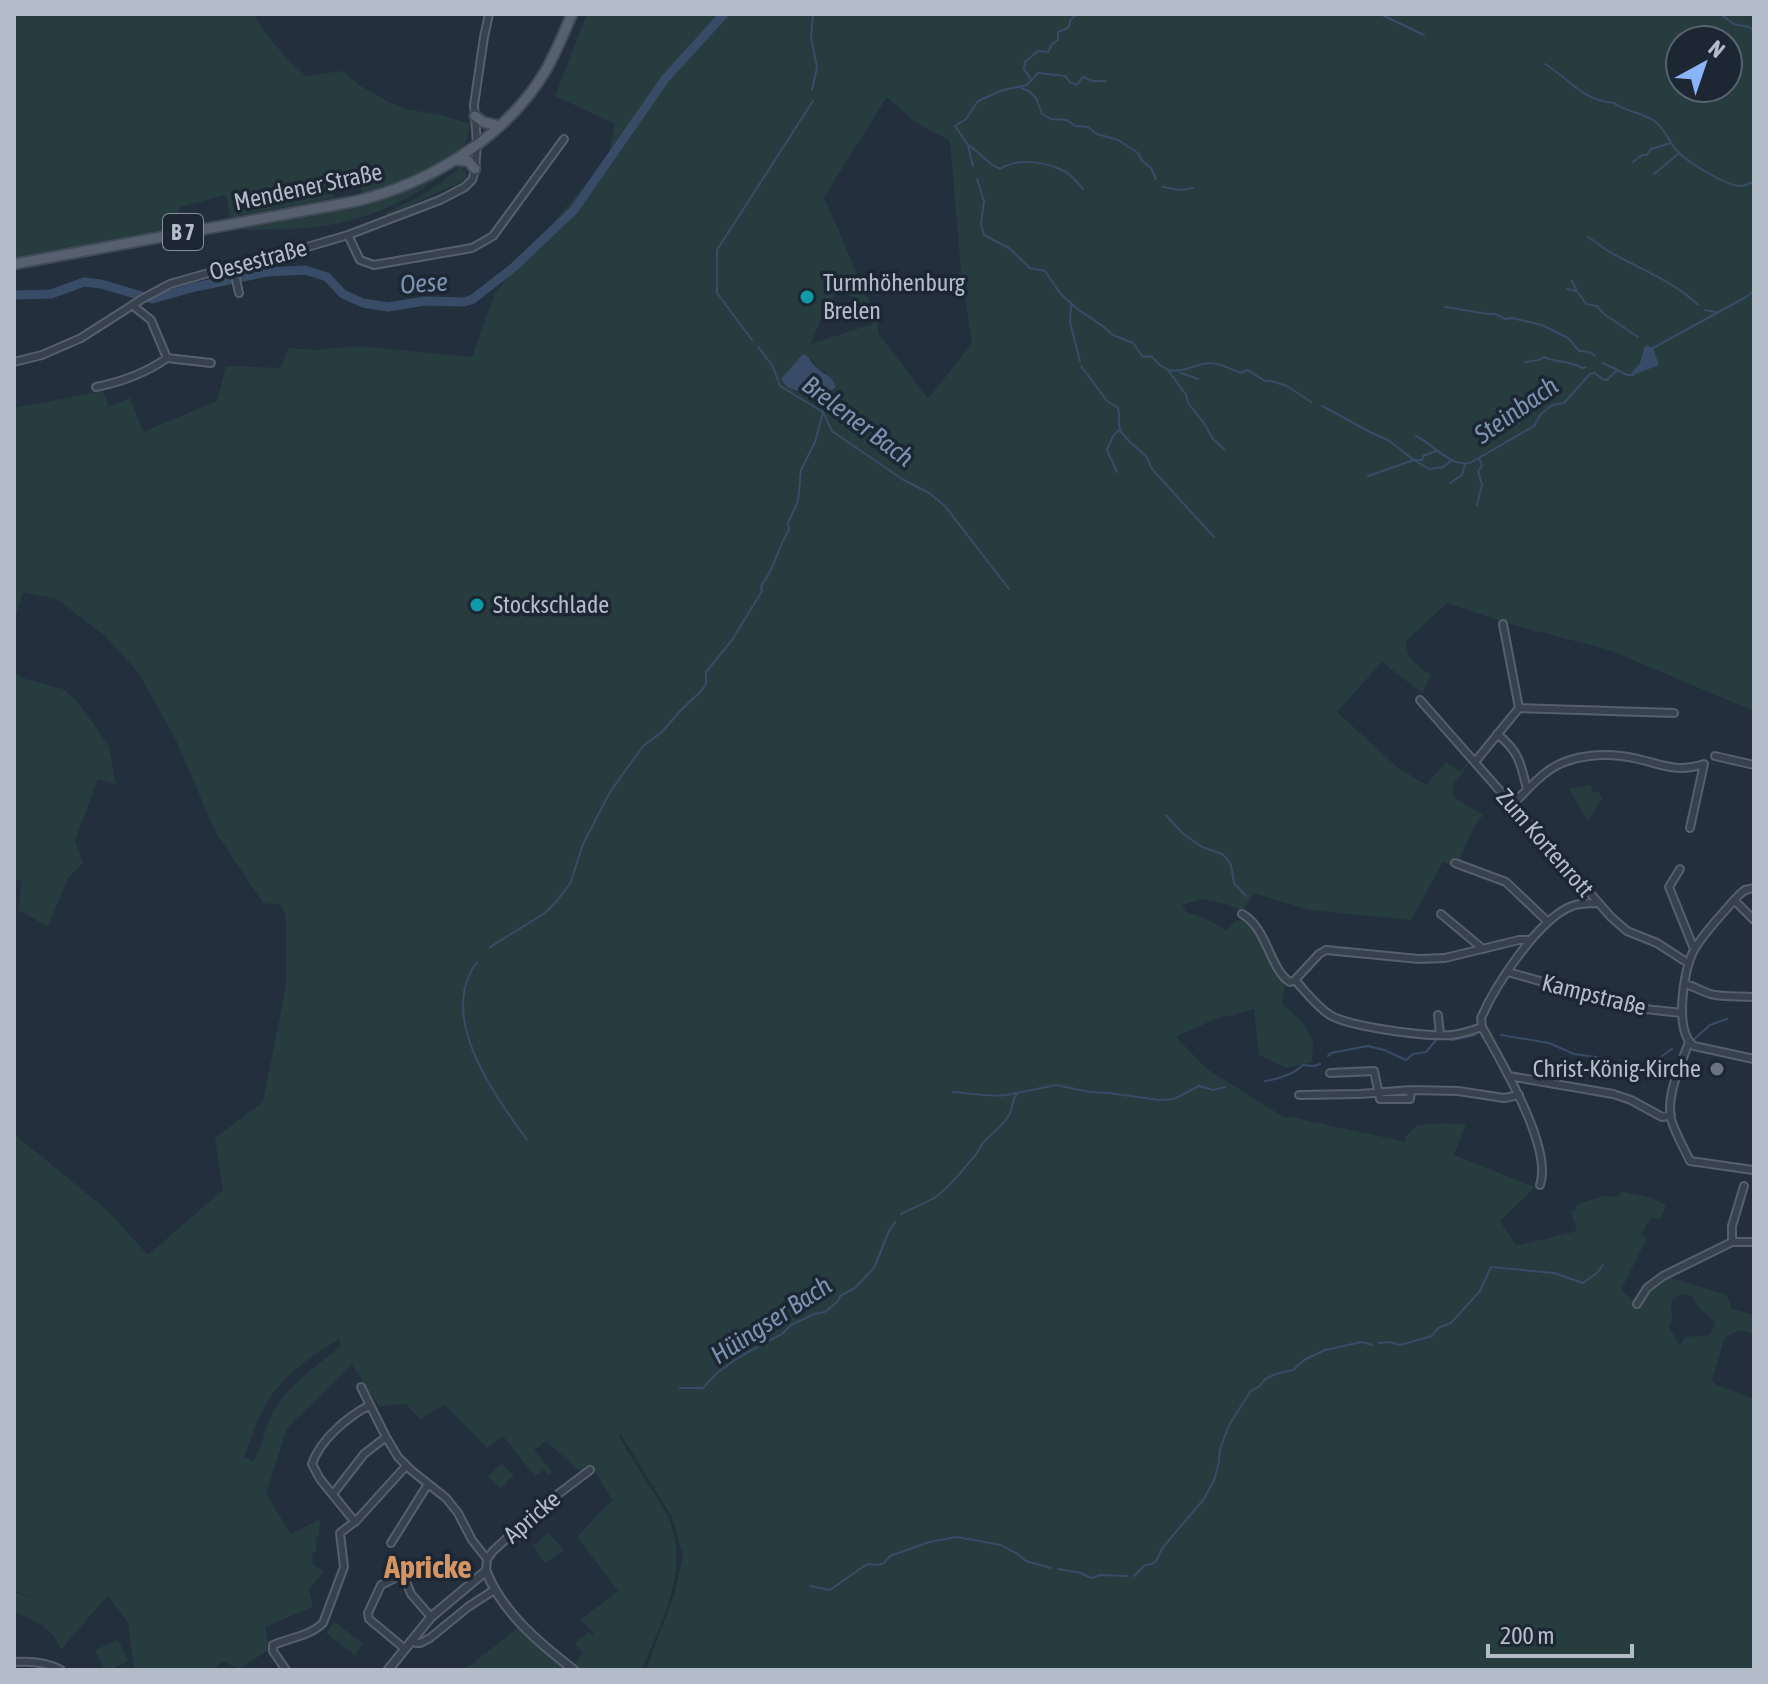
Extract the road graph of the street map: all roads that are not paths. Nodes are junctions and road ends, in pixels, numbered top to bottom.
1 (489, 14) edge
2 (572, 14) edge
3 (475, 116) junction
4 (500, 126) junction
5 (564, 139) dead end
6 (477, 143) junction
7 (454, 160) junction
8 (475, 169) junction
9 (348, 235) junction
10 (14, 264) edge
11 (233, 266) junction
12 (239, 293) dead end
13 (132, 305) junction
14 (167, 358) junction
15 (14, 362) edge
16 (211, 363) dead end
17 (96, 387) dead end
18 (1503, 624) dead end
19 (1420, 700) dead end
20 (1519, 708) junction
21 (1674, 713) dead end
22 (1497, 734) junction
23 (1715, 756) dead end
24 (1475, 762) junction
25 (1754, 765) edge
26 (1527, 790) junction
27 (1513, 804) junction
28 (1690, 828) dead end
29 (1455, 863) dead end
30 (1680, 869) dead end
31 (1754, 888) edge
32 (1734, 900) junction
33 (1597, 903) junction
34 (1242, 914) dead end
35 (1441, 914) dead end
36 (1754, 920) edge
37 (1548, 922) junction
38 (1529, 940) junction
39 (1483, 949) junction
40 (1694, 949) junction
41 (1688, 963) junction
42 (1508, 972) junction
43 (1295, 980) junction
44 (1685, 984) junction
45 (1754, 997) edge
46 (1682, 1013) junction
47 (1438, 1015) dead end
48 (1482, 1027) junction
49 (1440, 1035) junction
50 (1689, 1042) junction
51 (1754, 1059) edge
52 (1330, 1073) dead end
53 (1509, 1076) junction
54 (1378, 1092) junction
55 (1299, 1095) dead end
56 (1519, 1095) junction
57 (1671, 1115) junction
58 (1753, 1170) edge
59 (1540, 1185) dead end
60 (1744, 1186) dead end
61 (1732, 1242) junction
62 (1754, 1242) edge
63 (1637, 1304) dead end
64 (361, 1387) dead end
65 (370, 1405) junction
66 (386, 1437) junction
67 (406, 1466) junction
68 (590, 1470) dead end
69 (428, 1484) junction
70 (333, 1494) junction
71 (355, 1522) junction
72 (391, 1543) dead end
73 (487, 1559) junction
74 (486, 1571) junction
75 (494, 1590) junction
76 (431, 1617) junction
77 (413, 1640) junction
78 (405, 1649) junction
79 (14, 1662) edge
80 (61, 1670) edge
81 (286, 1670) edge
82 (388, 1670) edge
83 (574, 1670) edge

1 - 3 street
2 - 4 main road, B 7
3 - 4 main road
3 - 6 street
4 - 6 main road, Mendener Straße / B 7
5 - 9 street
6 - 7 main road, Mendener Straße / B 7
6 - 8 street
7 - 8 main road
7 - 10 main road, Mendener Straße / B 7
8 - 9 street, Oesestraße
9 - 11 street, Oesestraße
11 - 12 street
11 - 13 street, Oesestraße
13 - 14 street
13 - 15 street, Oesestraße
14 - 16 street
14 - 17 street
18 - 20 street
19 - 24 street, Zum Kortenrott
20 - 21 street
20 - 22 street
22 - 24 street
22 - 26 street
23 - 25 street
24 - 27 street, Zum Kortenrott
26 - 27 street
26 - 28 street
27 - 33 street, Zum Kortenrott
29 - 37 street
30 - 40 street
31 - 32 street
32 - 36 street
32 - 40 street
33 - 37 street
33 - 41 street, Zum Kortenrott
34 - 43 street
35 - 39 street
37 - 38 street
38 - 39 street
38 - 42 street
39 - 43 street
40 - 41 street
41 - 44 street
42 - 46 street, Kampstraße
42 - 48 street
43 - 49 street
44 - 45 street
44 - 46 street
46 - 50 street
47 - 49 street
48 - 49 street
48 - 53 street
50 - 51 street
50 - 57 street
52 - 54 street
53 - 56 street
53 - 57 street
54 - 55 street
54 - 56 street
56 - 59 street
57 - 58 street
60 - 61 street
61 - 62 street
61 - 63 street
64 - 65 street
65 - 66 street
65 - 70 street
66 - 67 street
66 - 70 street
67 - 69 street
67 - 71 street
68 - 73 street, Apricke
69 - 72 street
69 - 73 street
70 - 71 street
71 - 81 street
73 - 74 street, Apricke
74 - 75 street, Apricke
74 - 76 street
75 - 77 street
75 - 83 street, Apricke
76 - 77 street
76 - 78 street
77 - 78 street
78 - 82 street
79 - 80 street

